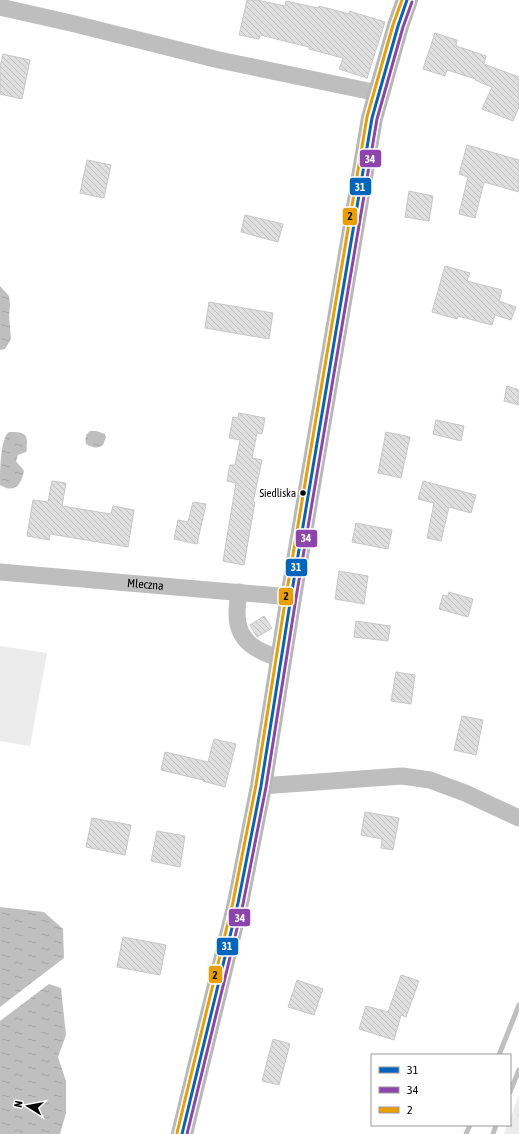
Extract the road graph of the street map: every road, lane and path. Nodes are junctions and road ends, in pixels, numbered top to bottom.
1 (407, 0) edge
2 (0, 7) edge
3 (378, 93) junction
4 (0, 572) edge
5 (239, 592) junction
6 (291, 597) junction
7 (282, 659) junction
8 (261, 786) junction
9 (519, 818) edge
10 (182, 1134) edge

1 - 3 main road
2 - 3 street
3 - 6 main road
4 - 5 street, Mleczna
5 - 6 street, Mleczna
5 - 7 street
6 - 7 main road
7 - 8 main road
8 - 9 street
8 - 10 main road

